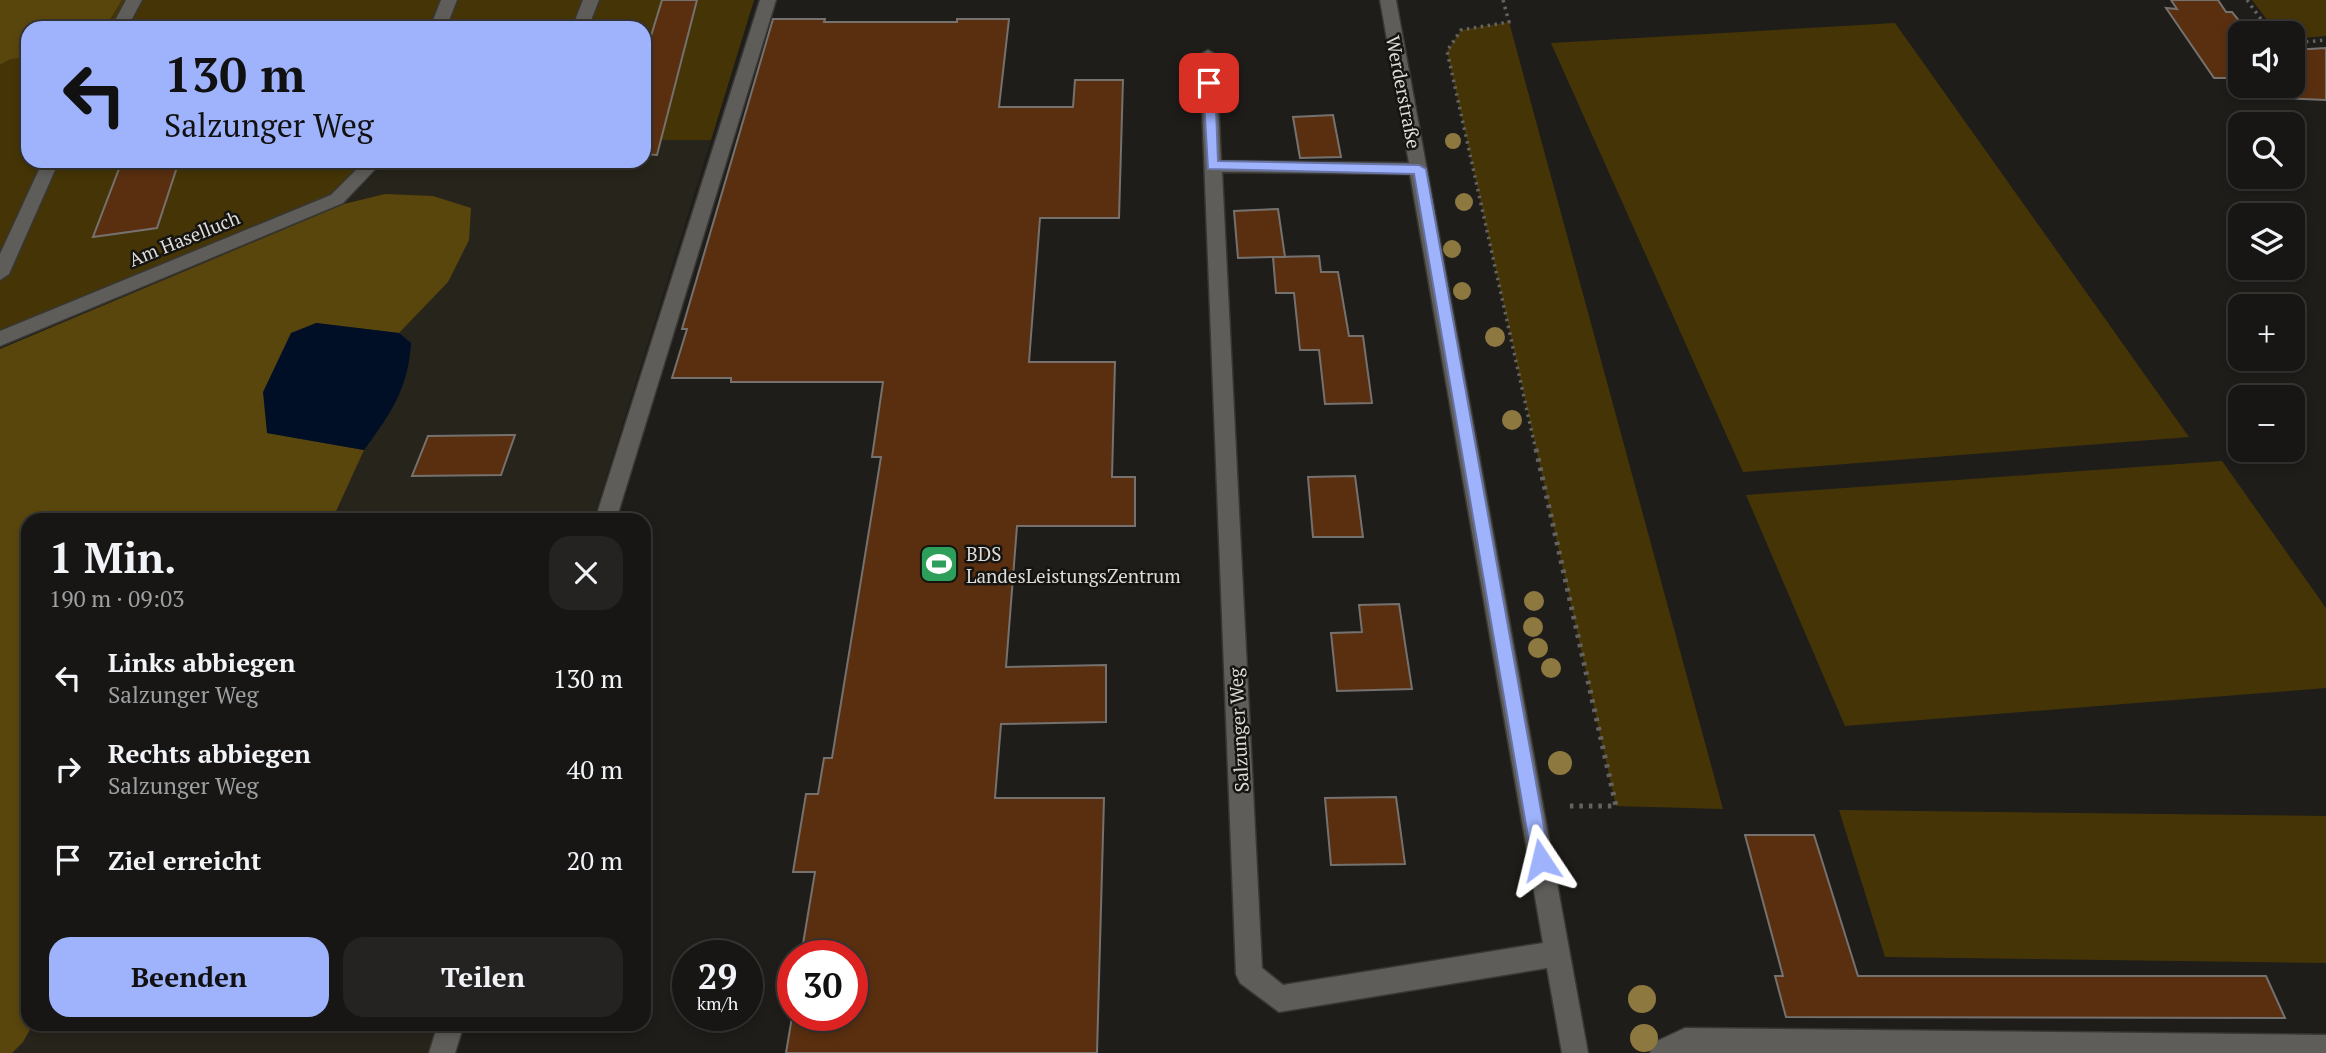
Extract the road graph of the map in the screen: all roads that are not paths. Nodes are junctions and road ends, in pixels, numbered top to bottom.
1 (134, 0) edge
2 (449, 0) edge
3 (591, 0) edge
4 (768, 0) edge
5 (1388, 0) edge
6 (123, 21) edge
7 (441, 21) edge
8 (583, 21) edge
9 (1208, 55) dead end
10 (1212, 166) junction
11 (48, 168) edge
12 (368, 168) edge
13 (1419, 169) junction
14 (0, 274) edge
15 (0, 339) edge
16 (607, 513) edge
17 (1558, 953) junction
18 (449, 1031) edge
19 (2326, 1048) edge
20 (442, 1053) edge
21 (1575, 1053) edge
22 (1662, 1053) edge

1 - 6 street
2 - 7 street
3 - 8 street
4 - 16 street
5 - 13 street, Werderstraße
9 - 10 street, Salzunger Weg
10 - 13 street
10 - 17 street, Salzunger Weg
11 - 14 street
12 - 15 street, Am Haselluch
13 - 17 street, Werderstraße
17 - 21 street, Werderstraße
18 - 20 street
19 - 22 street

